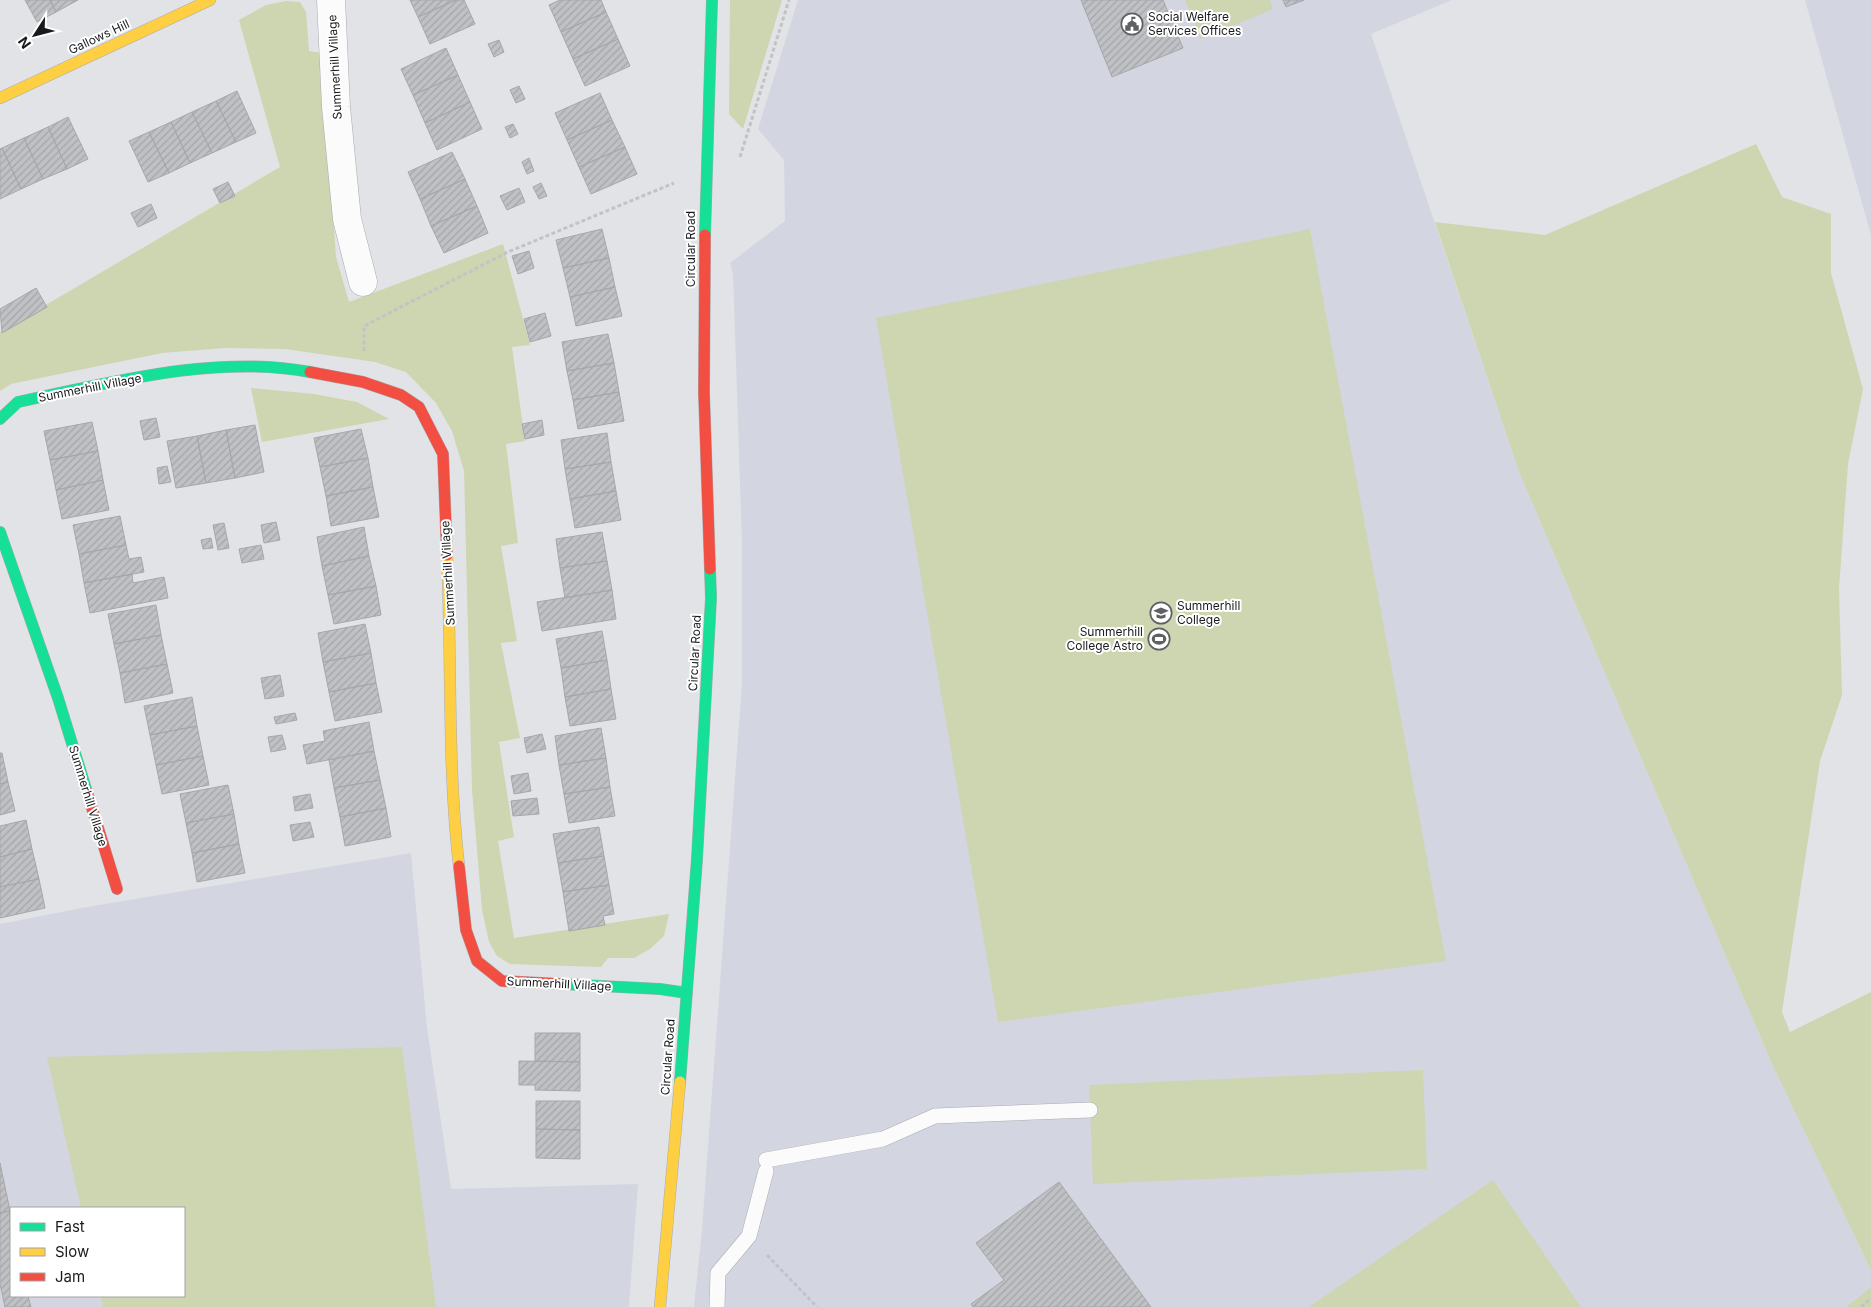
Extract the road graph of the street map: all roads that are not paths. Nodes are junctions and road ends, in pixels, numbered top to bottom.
1 (210, 0) edge
2 (331, 0) edge
3 (712, 0) edge
4 (0, 98) edge
5 (363, 282) dead end
6 (0, 419) edge
7 (0, 532) edge
8 (117, 889) dead end
9 (687, 992) junction
10 (1090, 1110) dead end
11 (660, 1307) edge
12 (717, 1307) edge

1 - 4 street, Gallows Hill
2 - 5 street, Summerhill Village
3 - 9 street, Circular Road
6 - 9 street, Summerhill Village
7 - 8 street, Summerhill Village
9 - 11 street, Circular Road
10 - 12 lane

